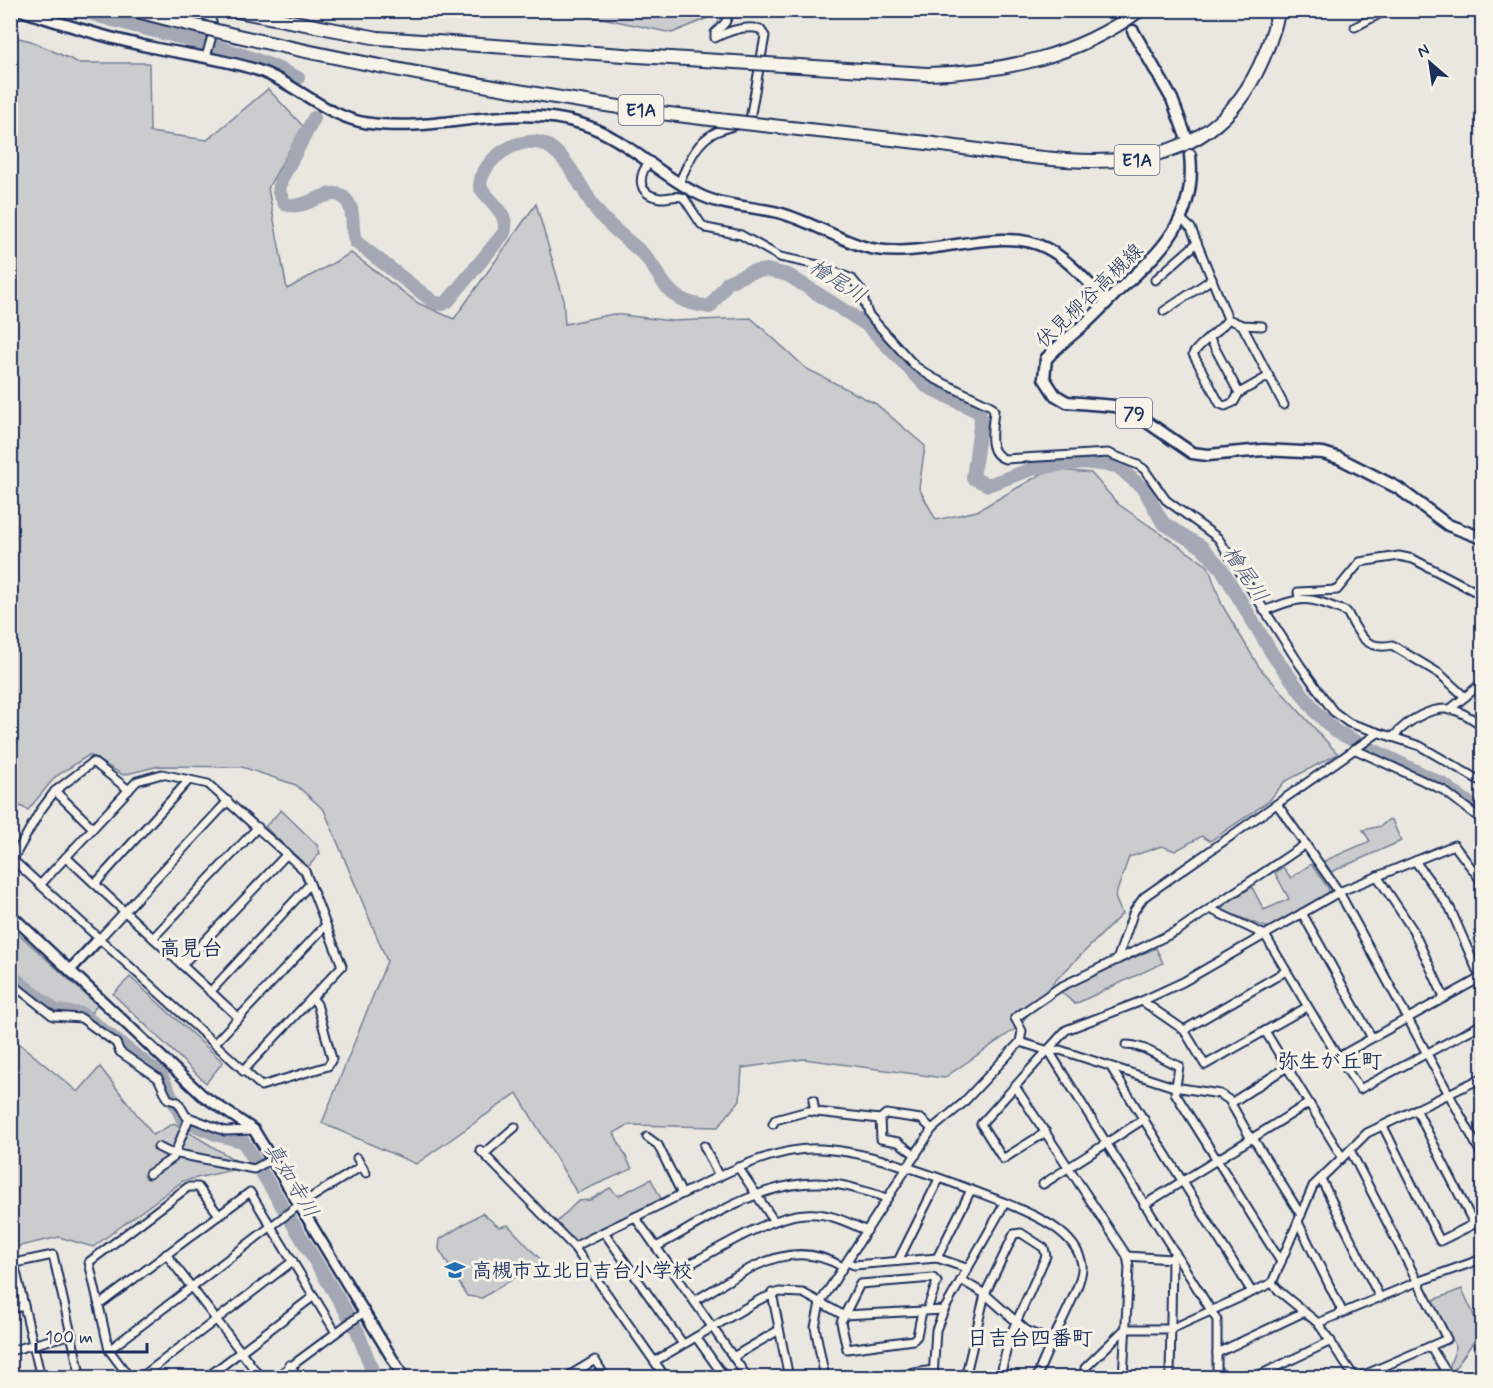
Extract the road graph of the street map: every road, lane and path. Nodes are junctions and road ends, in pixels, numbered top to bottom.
1 (20, 10) edge
2 (133, 10) edge
3 (174, 10) edge
4 (232, 10) edge
5 (731, 10) edge
6 (1140, 10) edge
7 (1279, 10) edge
8 (1387, 10) edge
9 (1355, 27) dead end
10 (1133, 30) dead end
11 (206, 57) junction
12 (1185, 134) dead end
13 (1190, 155) dead end
14 (650, 161) junction
15 (680, 183) junction
16 (1181, 219) junction
17 (1197, 243) junction
18 (1212, 279) junction
19 (1155, 280) dead end
20 (1107, 302) junction
21 (1164, 311) dead end
22 (1228, 318) junction
23 (1242, 326) junction
24 (1262, 326) dead end
25 (1209, 338) junction
26 (1269, 376) junction
27 (1239, 393) junction
28 (1284, 405) dead end
29 (1482, 538) edge
30 (1482, 595) edge
31 (1299, 598) junction
32 (1264, 611) junction
33 (1482, 683) edge
34 (1465, 697) junction
35 (1449, 710) junction
36 (1482, 725) edge
37 (1378, 733) junction
38 (1393, 737) junction
39 (1354, 749) junction
40 (189, 780) junction
41 (1482, 782) edge
42 (129, 790) junction
43 (55, 791) junction
44 (228, 801) junction
45 (1277, 804) junction
46 (1482, 820) edge
47 (258, 827) junction
48 (93, 828) junction
49 (1306, 844) junction
50 (287, 854) junction
51 (66, 857) junction
52 (1415, 861) junction
53 (12, 862) edge
54 (1377, 876) junction
55 (1482, 882) edge
56 (95, 884) junction
57 (310, 884) junction
58 (40, 885) junction
59 (1339, 892) junction
60 (1210, 909) junction
61 (125, 912) junction
62 (1302, 913) junction
63 (10, 914) edge
64 (326, 925) junction
65 (1265, 935) junction
66 (153, 938) junction
67 (99, 939) junction
68 (1117, 960) junction
69 (182, 965) junction
70 (70, 970) junction
71 (1286, 971) junction
72 (1482, 979) edge
73 (10, 982) edge
74 (210, 992) junction
75 (1444, 997) junction
76 (312, 998) junction
77 (1142, 1001) junction
78 (1307, 1007) junction
79 (1409, 1017) junction
80 (239, 1018) junction
81 (1482, 1024) edge
82 (1184, 1030) junction
83 (1265, 1031) junction
84 (1372, 1038) junction
85 (1020, 1042) junction
86 (1130, 1043) dead end
87 (214, 1044) junction
88 (1049, 1051) junction
89 (1428, 1053) junction
90 (1338, 1057) junction
91 (1287, 1068) junction
92 (1112, 1069) junction
93 (243, 1071) junction
94 (1482, 1078) edge
95 (1174, 1087) junction
96 (1016, 1088) junction
97 (1451, 1093) junction
98 (813, 1100) dead end
99 (1231, 1103) junction
100 (1309, 1103) junction
101 (1416, 1109) junction
102 (815, 1112) junction
103 (189, 1118) junction
104 (880, 1119) junction
105 (1144, 1119) junction
106 (773, 1124) dead end
107 (1383, 1126) junction
108 (515, 1127) dead end
109 (932, 1129) junction
110 (254, 1130) junction
111 (1046, 1132) junction
112 (647, 1137) dead end
113 (1252, 1138) junction
114 (1106, 1143) junction
115 (704, 1146) dead end
116 (159, 1147) dead end
117 (1350, 1150) junction
118 (175, 1153) junction
119 (916, 1155) junction
120 (1482, 1155) edge
121 (1342, 1157) junction
122 (357, 1158) dead end
123 (272, 1159) junction
124 (1217, 1160) junction
125 (362, 1166) junction
126 (738, 1167) junction
127 (1069, 1167) junction
128 (907, 1169) junction
129 (366, 1173) dead end
130 (149, 1174) dead end
131 (718, 1177) junction
132 (939, 1179) junction
133 (1321, 1179) junction
134 (1183, 1181) junction
135 (1043, 1184) dead end
136 (971, 1190) junction
137 (682, 1194) junction
138 (756, 1194) junction
139 (887, 1199) junction
140 (1005, 1203) junction
141 (299, 1205) junction
142 (1144, 1205) junction
143 (219, 1215) junction
144 (635, 1217) junction
145 (1300, 1219) junction
146 (1482, 1220) edge
147 (774, 1221) junction
148 (1474, 1224) junction
149 (271, 1227) junction
150 (867, 1231) junction
151 (604, 1232) junction
152 (574, 1247) junction
153 (656, 1247) junction
154 (166, 1254) junction
155 (1173, 1255) junction
156 (1127, 1256) junction
157 (937, 1258) junction
158 (1482, 1259) edge
159 (293, 1261) junction
160 (898, 1261) junction
161 (1281, 1262) junction
162 (12, 1264) edge
163 (845, 1265) junction
164 (966, 1268) junction
165 (674, 1273) junction
166 (961, 1280) junction
167 (1417, 1282) junction
168 (1272, 1283) junction
169 (192, 1287) junction
170 (1252, 1292) junction
171 (772, 1293) junction
172 (985, 1294) junction
173 (314, 1296) junction
174 (1380, 1298) junction
175 (694, 1301) junction
176 (820, 1303) junction
177 (24, 1305) junction
178 (99, 1305) junction
179 (10, 1309) edge
180 (925, 1310) junction
181 (944, 1310) junction
182 (1211, 1310) junction
183 (364, 1312) junction
184 (1304, 1312) junction
185 (1343, 1313) junction
186 (843, 1315) junction
187 (216, 1319) junction
188 (1017, 1321) junction
189 (1318, 1323) junction
190 (712, 1327) junction
191 (1125, 1329) junction
192 (1171, 1329) junction
193 (779, 1330) junction
194 (335, 1331) junction
195 (72, 1334) junction
196 (696, 1337) junction
197 (1482, 1338) edge
198 (1050, 1340) junction
199 (1331, 1341) junction
200 (683, 1344) junction
201 (34, 1345) junction
202 (1431, 1348) junction
203 (110, 1350) junction
204 (1482, 1350) edge
205 (10, 1351) edge
206 (241, 1351) junction
207 (1217, 1353) junction
208 (734, 1357) junction
209 (655, 1361) junction
210 (289, 1365) junction
211 (933, 1374) edge
212 (1450, 1375) edge
213 (81, 1376) edge
214 (896, 1376) edge
215 (1355, 1376) edge
216 (41, 1377) edge
217 (70, 1377) edge
218 (130, 1377) edge
219 (140, 1377) edge
220 (206, 1377) edge
221 (261, 1377) edge
222 (275, 1377) edge
223 (300, 1377) edge
224 (404, 1377) edge
225 (565, 1377) edge
226 (606, 1377) edge
227 (666, 1377) edge
228 (724, 1377) edge
229 (748, 1377) edge
230 (789, 1377) edge
231 (825, 1377) edge
232 (965, 1377) edge
233 (1000, 1377) edge
234 (1037, 1377) edge
235 (1084, 1377) edge
236 (1123, 1377) edge
237 (1170, 1377) edge
238 (1217, 1377) edge
239 (1253, 1377) edge
240 (1344, 1377) edge
241 (1440, 1377) edge

1 - 11 street
2 - 7 highway, E1A, bridge
3 - 11 street
4 - 6 highway, bridge
5 - 15 street
8 - 9 street
10 - 12 main road
11 - 14 street
13 - 16 main road, 伏見柳谷高槻線 / 79
14 - 15 street
14 - 32 street
15 - 20 street
16 - 17 street
16 - 20 main road, 伏見柳谷高槻線 / 79
17 - 18 street
17 - 19 street
18 - 21 street
18 - 22 street
20 - 29 main road, 伏見柳谷高槻線 / 79
22 - 23 street
22 - 25 street
23 - 24 street
23 - 26 street
25 - 27 street
25 - 27 street
26 - 27 street
26 - 28 street
30 - 31 street
31 - 32 street
31 - 34 street
32 - 37 street
33 - 34 street
34 - 35 street
35 - 36 street
35 - 38 street
37 - 38 street
37 - 39 street
38 - 41 street
39 - 45 street
39 - 46 street
40 - 42 street
40 - 44 street
40 - 56 street
42 - 43 street
42 - 48 street
43 - 48 street
43 - 53 street
44 - 47 street
44 - 61 street
45 - 49 street
45 - 68 street
47 - 50 street
47 - 66 street
48 - 51 street
49 - 59 street
49 - 60 street
50 - 57 street
50 - 69 street
51 - 56 street
51 - 58 street
52 - 54 street
52 - 55 street
52 - 72 street
53 - 58 street
54 - 59 street
54 - 75 street
56 - 61 street
57 - 64 street
57 - 74 street
58 - 67 street
59 - 62 street
59 - 79 street
60 - 65 street
60 - 68 street
61 - 66 street
61 - 67 street
62 - 65 street
62 - 84 street
63 - 70 street
64 - 76 street
64 - 80 street
65 - 71 street
65 - 77 street
66 - 69 street
67 - 70 street
67 - 87 street
68 - 85 street
69 - 74 street
70 - 110 street
71 - 78 street
71 - 82 street
72 - 75 street
73 - 103 street
74 - 80 street
75 - 79 street
76 - 93 street
76 - 93 street
77 - 82 street
77 - 88 street
78 - 83 street
78 - 90 street
79 - 84 street
79 - 89 street
80 - 87 street
81 - 89 street
82 - 83 street
83 - 91 street
84 - 90 street
85 - 88 street
85 - 109 street
86 - 95 street
87 - 93 street
88 - 92 street
88 - 96 street
88 - 114 street
89 - 90 street
89 - 97 street
91 - 99 street
91 - 100 street
92 - 95 street
92 - 105 street
94 - 97 street
95 - 99 street
95 - 124 street
96 - 111 street
96 - 111 street
97 - 101 street
97 - 120 street
98 - 102 street
99 - 113 street
100 - 113 street
100 - 121 street
101 - 107 street
101 - 148 street
102 - 104 street
102 - 106 street
103 - 110 street
103 - 118 street
104 - 109 street
104 - 119 street
105 - 114 street
105 - 134 street
107 - 117 street
107 - 148 street
108 - 152 street
109 - 119 street
110 - 123 street
111 - 127 street
112 - 137 street
113 - 124 street
113 - 145 street
114 - 127 street
114 - 142 street
115 - 131 street
116 - 118 street
117 - 121 street
117 - 167 street
118 - 123 street
118 - 130 street
119 - 128 street
121 - 133 street
122 - 125 street
123 - 141 street
124 - 134 street
124 - 161 street
125 - 129 street
125 - 141 street
126 - 128 street
126 - 131 street
126 - 138 street
127 - 135 street
127 - 156 street
128 - 132 street
128 - 139 street
131 - 137 street
132 - 136 street
132 - 160 street
133 - 145 street
133 - 174 street
134 - 142 street
134 - 170 street
136 - 140 street
136 - 157 street
137 - 144 street
138 - 139 street
138 - 147 street
138 - 153 street
139 - 150 street
140 - 164 street
140 - 198 street
141 - 149 street
141 - 183 street
142 - 155 street
143 - 149 street
143 - 154 street
143 - 178 street
144 - 151 street
144 - 153 street
145 - 161 street
145 - 185 street
146 - 148 street
147 - 150 street
147 - 165 street
149 - 159 street
149 - 169 street
150 - 163 street
151 - 152 street
151 - 200 street
152 - 209 street
153 - 165 street
154 - 169 street
154 - 178 street
155 - 156 street
155 - 182 street
155 - 192 street
156 - 191 street
157 - 160 street
157 - 164 street
158 - 167 street
159 - 173 street
159 - 187 street
160 - 163 street
161 - 168 street
162 - 177 street
162 - 195 street
163 - 175 street
163 - 176 street
164 - 166 street
165 - 175 street
166 - 172 street
166 - 181 street
167 - 174 street
167 - 202 street
168 - 170 street
168 - 184 street
169 - 187 street
169 - 203 street
170 - 182 street
171 - 176 street
171 - 190 street
171 - 193 street
172 - 188 street
172 - 188 street
172 - 232 street
173 - 194 street
173 - 206 street
174 - 185 street
175 - 190 street
176 - 186 street
176 - 231 street
177 - 179 street
177 - 201 street
178 - 203 street
180 - 181 street
180 - 186 street
180 - 186 street
180 - 186 street
181 - 211 street
182 - 192 street
182 - 207 street
183 - 194 street
183 - 224 street
184 - 189 street
184 - 207 street
185 - 189 street
187 - 206 street
187 - 219 street
188 - 198 street
188 - 233 street
189 - 199 street
190 - 196 street
190 - 208 street
191 - 192 street
191 - 235 street
191 - 236 street
192 - 237 street
193 - 208 street
193 - 230 street
194 - 210 street
195 - 201 street
195 - 213 street
196 - 200 street
196 - 228 street
197 - 204 street
198 - 234 street
199 - 215 street
199 - 239 street
200 - 209 street
201 - 205 street
201 - 216 street
202 - 212 street
202 - 215 street
203 - 218 street
206 - 220 street
206 - 221 street
207 - 238 street
208 - 229 street
209 - 227 street
210 - 222 street
210 - 223 street
211 - 214 street
212 - 241 street
213 - 217 street
215 - 240 street
225 - 226 street

